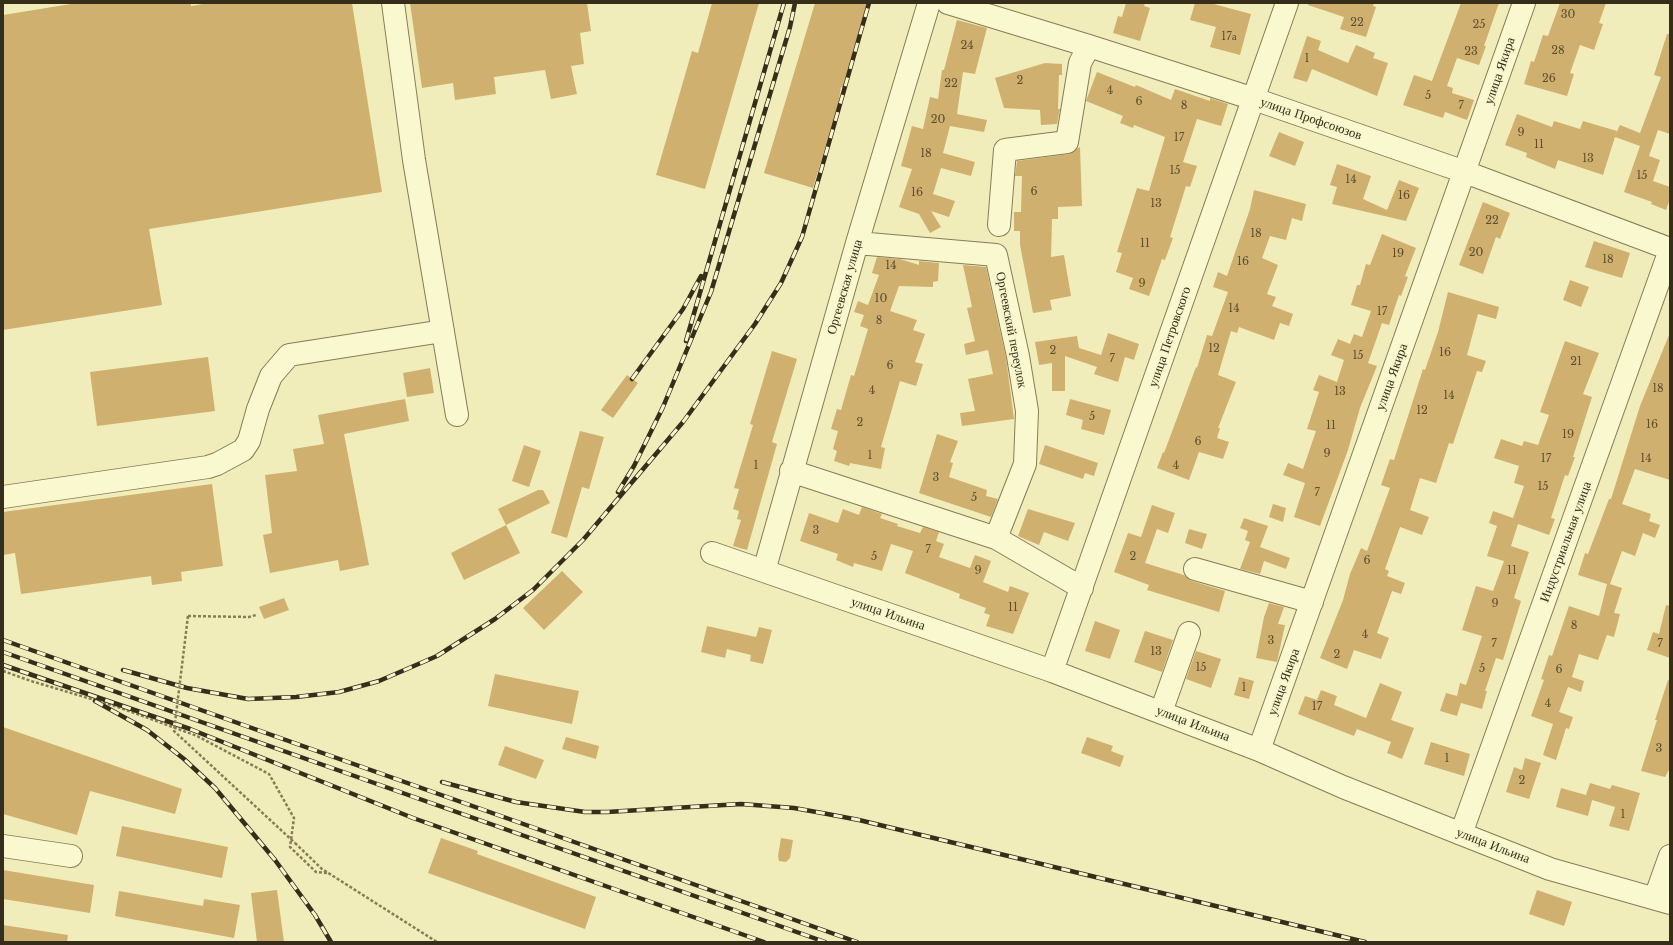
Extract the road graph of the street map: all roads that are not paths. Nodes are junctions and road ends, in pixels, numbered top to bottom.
1 (393, 3) edge
2 (929, 3) edge
3 (948, 3) edge
4 (1287, 3) edge
5 (1524, 3) edge
6 (1089, 46) junction
7 (1254, 99) junction
8 (1465, 172) junction
9 (999, 225) dead end
10 (857, 243) junction
11 (1670, 249) edge
12 (443, 331) junction
13 (457, 415) dead end
14 (791, 471) junction
15 (3, 497) edge
16 (996, 538) junction
17 (712, 553) dead end
18 (1195, 570) dead end
19 (764, 571) junction
20 (1082, 588) junction
21 (1312, 602) junction
22 (1189, 632) dead end
23 (1052, 671) junction
24 (1161, 712) junction
25 (1260, 750) junction
26 (1461, 834) junction
27 (3, 846) edge
28 (71, 856) dead end
29 (1670, 856) edge
30 (1663, 901) edge

1 - 12 street
2 - 10 street, Оргеевская улица
3 - 6 street, улица Профсоюзов
4 - 7 street, улица Петровского
5 - 8 street, улица Якира
6 - 7 street, улица Профсоюзов
6 - 9 street
7 - 8 street, улица Профсоюзов
7 - 20 street, улица Петровского
8 - 11 street, улица Профсоюзов
8 - 21 street, улица Якира
10 - 14 street, Оргеевская улица
10 - 16 street, Оргеевский переулок
11 - 26 street, Индустриальная улица
12 - 13 street
12 - 15 street
14 - 16 street
14 - 19 street, Оргеевская улица
16 - 20 street
17 - 19 street, улица Ильина
18 - 21 street
19 - 23 street, улица Ильина
20 - 23 street, улица Петровского
21 - 25 street, улица Якира
22 - 24 street
23 - 24 street, улица Ильина
24 - 25 street, улица Ильина
25 - 26 street, улица Ильина
26 - 30 street, улица Ильина
27 - 28 street
29 - 30 street

